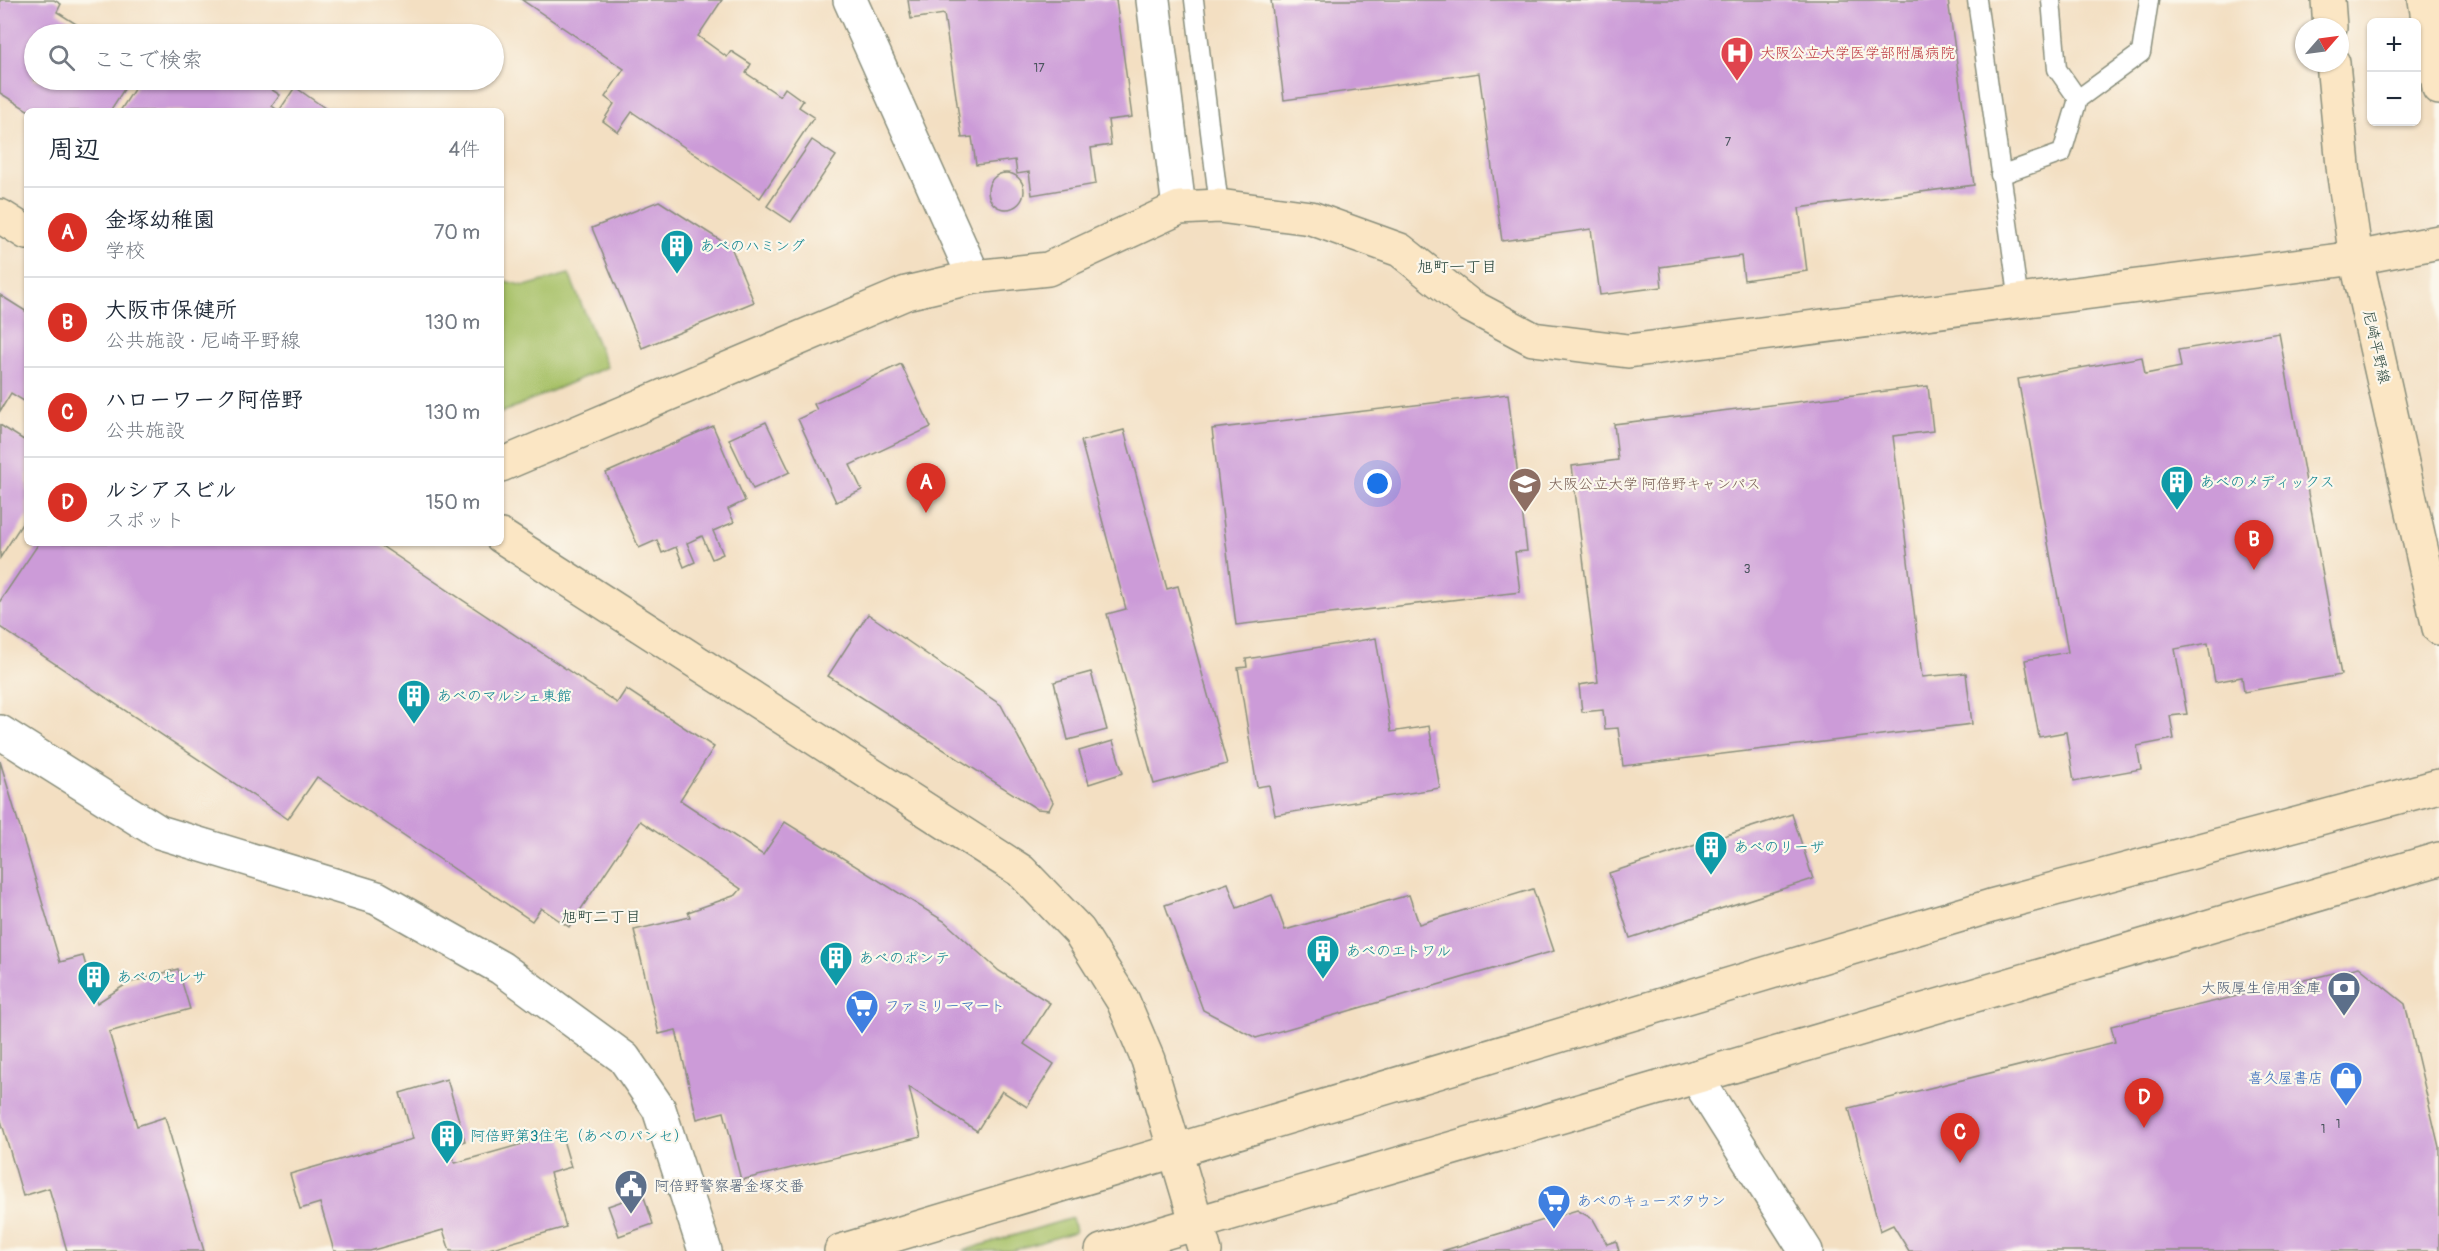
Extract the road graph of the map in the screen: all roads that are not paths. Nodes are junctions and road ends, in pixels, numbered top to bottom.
1 (850, 0) edge
2 (1153, 0) edge
3 (1194, 0) edge
4 (1977, 0) edge
5 (2051, 0) edge
6 (2149, 0) edge
7 (2328, 0) edge
8 (2425, 0) edge
9 (2329, 18) edge
10 (2334, 72) edge
11 (2439, 88) edge
12 (2078, 99) junction
13 (2000, 175) junction
14 (1219, 206) junction
15 (1179, 208) junction
16 (0, 216) edge
17 (24, 231) edge
18 (2439, 242) edge
19 (2356, 258) junction
20 (974, 277) junction
21 (2019, 302) junction
22 (504, 464) edge
23 (504, 538) edge
24 (2439, 628) edge
25 (0, 732) edge
26 (2439, 786) edge
27 (2439, 859) edge
28 (1696, 1077) junction
29 (1176, 1150) junction
30 (1200, 1237) edge
31 (705, 1251) edge
32 (841, 1251) edge
33 (1102, 1251) edge
34 (1806, 1251) edge

1 - 20 street
2 - 15 street
3 - 14 lane
4 - 13 lane
5 - 12 lane
6 - 12 lane
7 - 9 street
8 - 11 street
10 - 19 street, 尼崎平野線
12 - 13 lane
13 - 21 lane
14 - 15 street
14 - 21 street
15 - 20 street
16 - 17 street
18 - 19 street
19 - 21 street
19 - 24 street, 尼崎平野線
20 - 22 street
23 - 29 street
25 - 31 street
26 - 29 street
27 - 28 street
28 - 30 street
28 - 34 street
29 - 30 street
29 - 32 street
30 - 33 street

